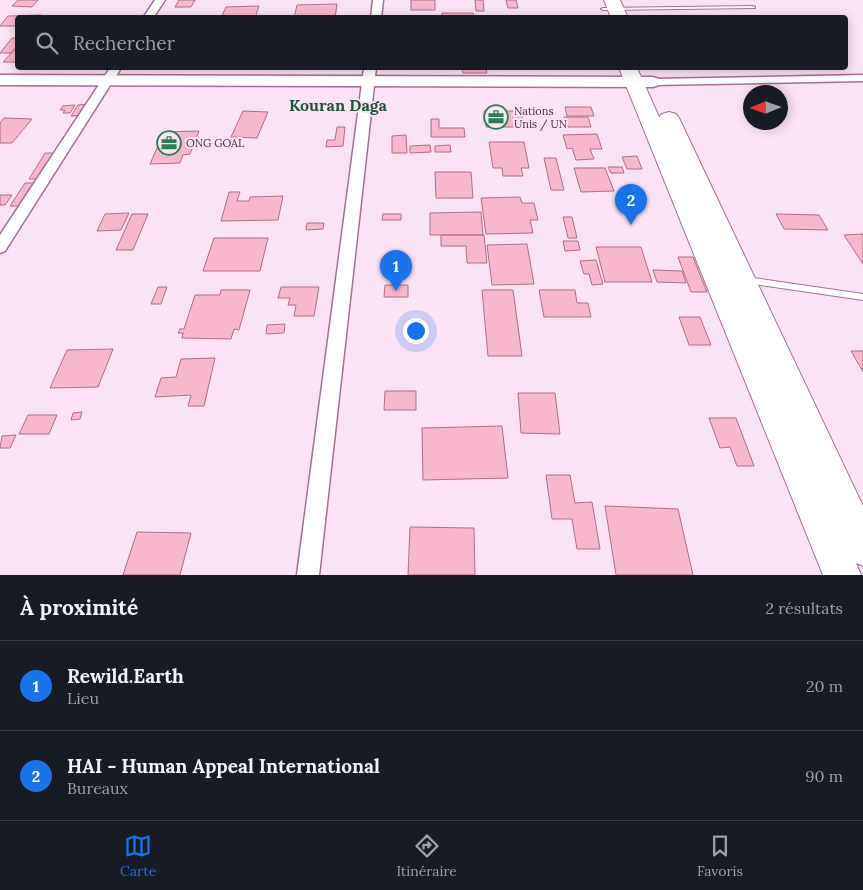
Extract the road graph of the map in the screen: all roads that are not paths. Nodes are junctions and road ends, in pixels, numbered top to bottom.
1 (160, 0) edge
2 (378, 0) edge
3 (753, 7) dead end
4 (609, 9) edge
5 (150, 15) edge
6 (376, 15) edge
7 (111, 73) edge
8 (369, 74) edge
9 (640, 75) edge
10 (863, 78) edge
11 (0, 80) edge
12 (0, 248) edge
13 (730, 279) junction
14 (863, 297) edge
15 (863, 547) edge
16 (308, 575) edge
17 (842, 575) edge

1 - 5 street
2 - 6 street
3 - 4 lane
7 - 8 street
7 - 11 street
7 - 12 street
8 - 9 street
8 - 16 street
9 - 10 street
9 - 13 highway
13 - 14 lane
13 - 15 highway
13 - 17 highway

